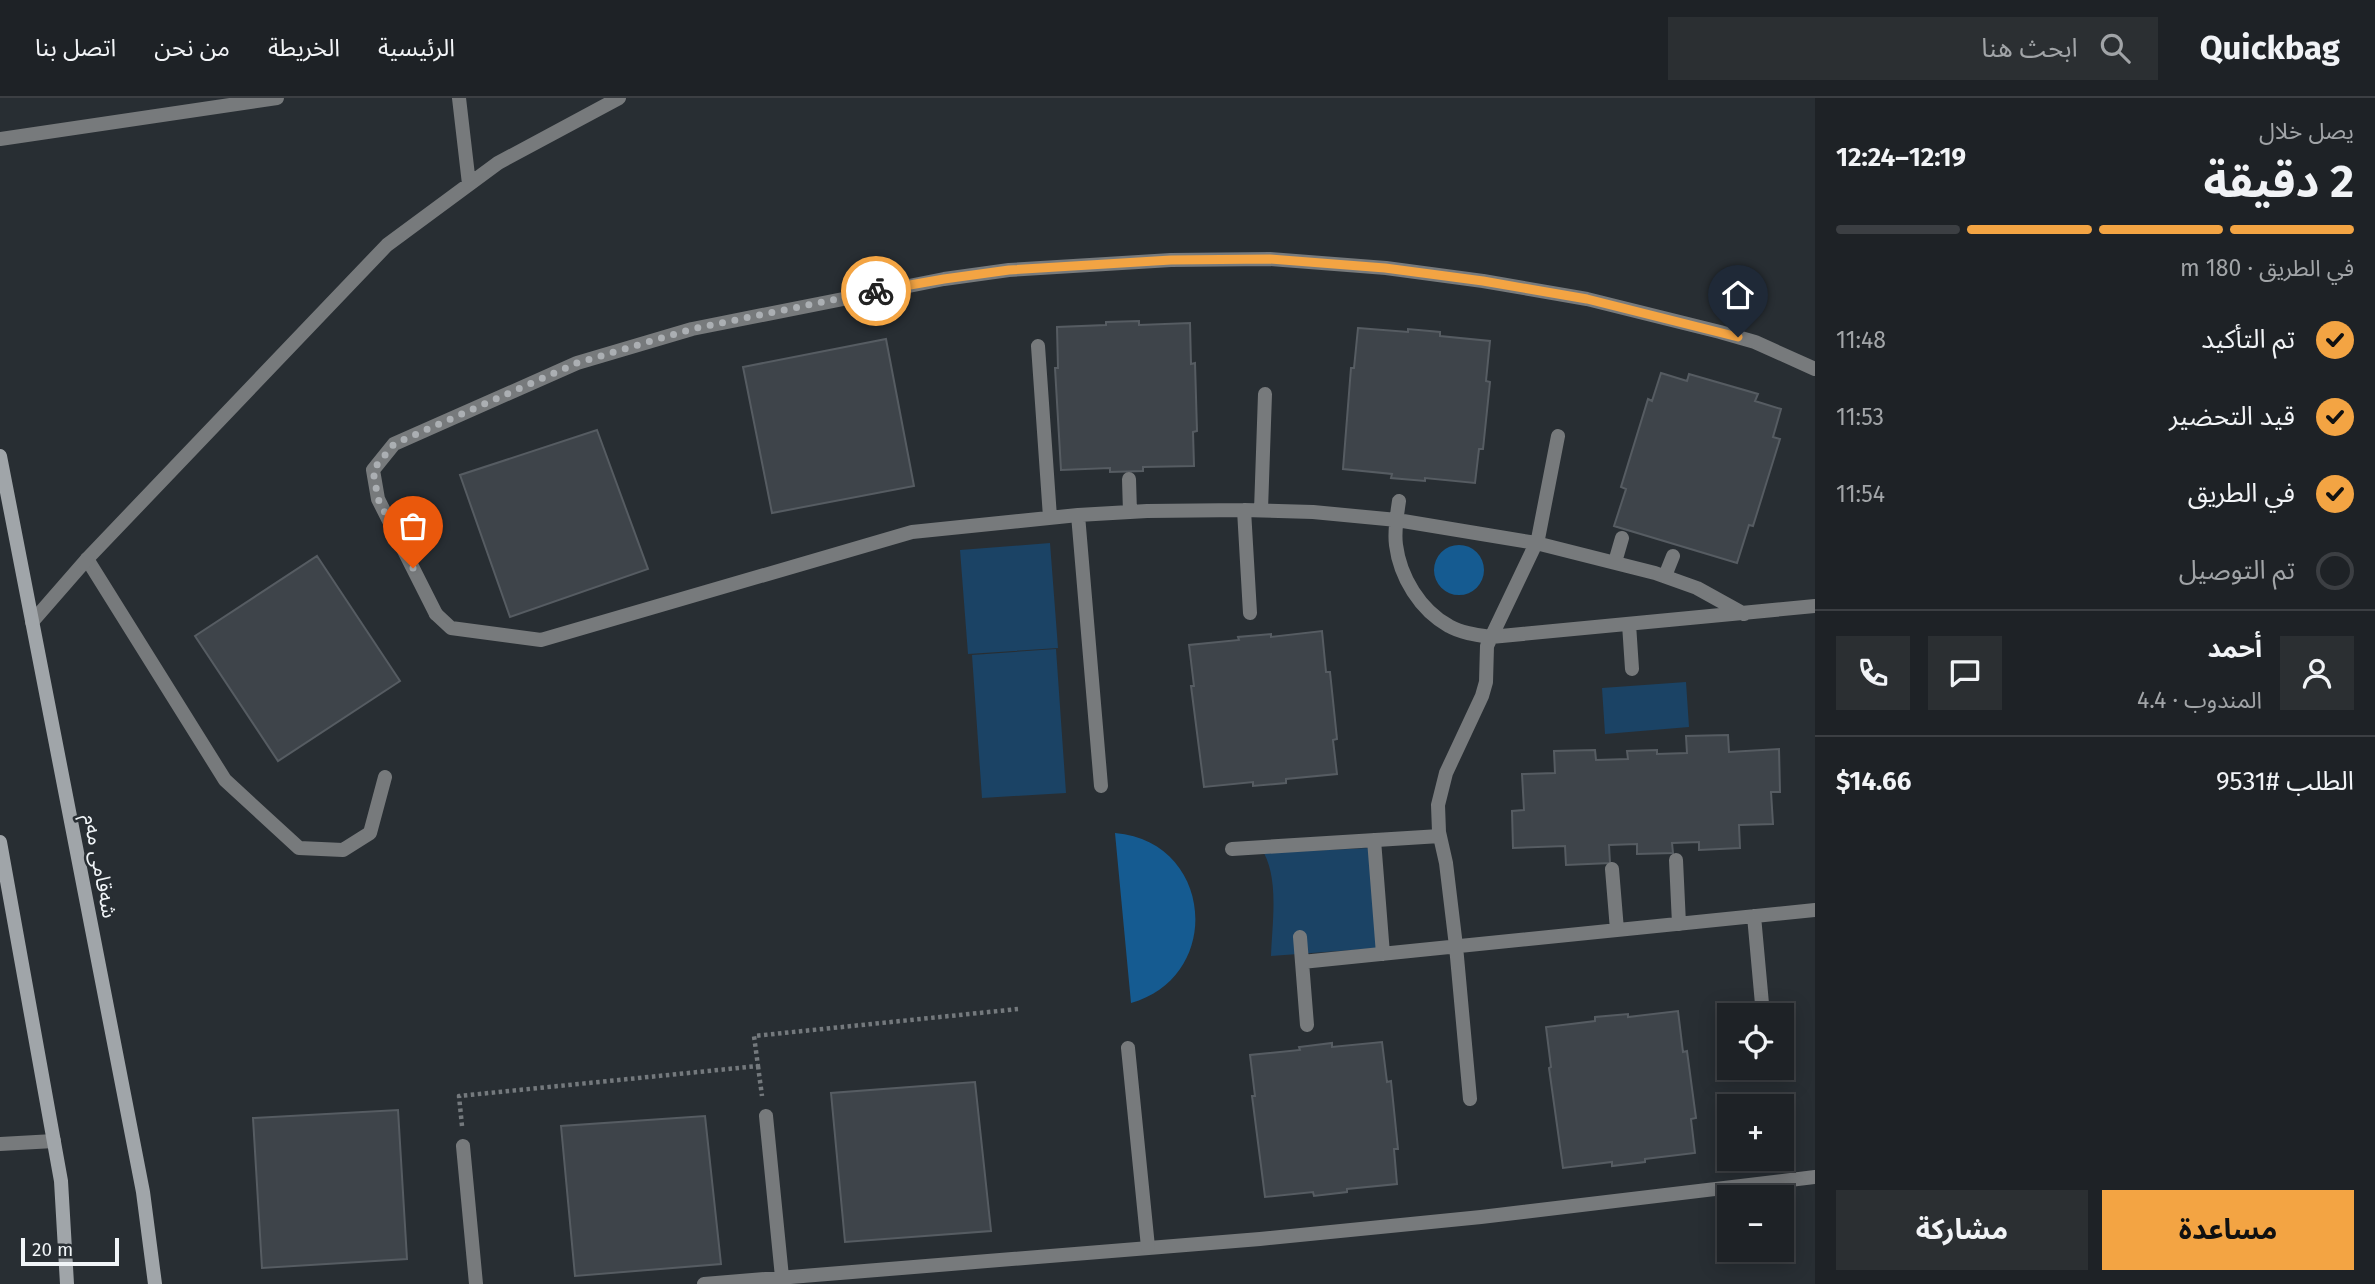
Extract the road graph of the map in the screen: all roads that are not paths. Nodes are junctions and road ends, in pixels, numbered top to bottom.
1 (277, 98) edge
2 (458, 98) edge
3 (619, 98) edge
4 (226, 101) edge
5 (0, 139) edge
6 (469, 184) junction
7 (1038, 346) dead end
8 (1815, 369) edge
9 (1265, 394) dead end
10 (1558, 436) dead end
11 (0, 456) edge
12 (1129, 479) dead end
13 (1399, 501) dead end
14 (1244, 510) junction
15 (1261, 510) junction
16 (1130, 512) junction
17 (1078, 514) junction
18 (1050, 517) junction
19 (1397, 520) junction
20 (1622, 538) dead end
21 (1536, 543) junction
22 (1673, 556) dead end
23 (88, 559) junction
24 (1615, 562) junction
25 (1665, 576) junction
26 (1815, 606) edge
27 (1250, 613) dead end
28 (1744, 614) junction
29 (32, 622) junction
30 (1629, 624) junction
31 (1491, 637) junction
32 (1632, 669) dead end
33 (385, 776) dead end
34 (1101, 786) dead end
35 (1440, 836) junction
36 (1374, 840) junction
37 (0, 842) edge
38 (1232, 849) dead end
39 (1676, 860) dead end
40 (1612, 869) dead end
41 (1815, 910) edge
42 (1754, 916) junction
43 (1679, 924) junction
44 (1617, 930) junction
45 (1300, 937) dead end
46 (1456, 946) junction
47 (1383, 954) junction
48 (1302, 962) junction
49 (1762, 1003) edge
50 (1307, 1026) dead end
51 (1128, 1048) dead end
52 (1470, 1099) dead end
53 (766, 1116) dead end
54 (54, 1141) junction
55 (0, 1144) edge
56 (463, 1146) road end
57 (1815, 1177) edge
58 (1148, 1247) junction
59 (782, 1277) junction
60 (67, 1284) edge
61 (155, 1284) edge
62 (476, 1284) edge
63 (704, 1284) edge

1 - 4 street
2 - 6 street
3 - 6 street
4 - 5 street
6 - 23 street
7 - 18 street
8 - 18 street
9 - 15 street
10 - 21 street
11 - 29 street, شەقامی مەم
12 - 16 street
13 - 19 street
14 - 15 street
14 - 16 street
14 - 27 street
15 - 19 street
16 - 17 street
17 - 18 street
17 - 34 street
19 - 21 street
19 - 31 street
20 - 24 street
21 - 24 street
21 - 31 street
22 - 25 street
23 - 29 street
23 - 33 street
24 - 25 street
25 - 28 street
26 - 28 street
28 - 30 street
29 - 61 street, شەقامی مەم
30 - 31 street
30 - 32 street
31 - 35 street
35 - 36 street
35 - 46 street
36 - 38 street
36 - 47 street
37 - 54 street
39 - 43 street
40 - 44 street
41 - 42 street
42 - 43 street
42 - 49 street
43 - 44 street
44 - 46 street
45 - 48 street
46 - 47 street
46 - 52 street
47 - 48 street
48 - 50 street
51 - 58 street
53 - 59 street
54 - 55 street
54 - 60 street
56 - 62 street
57 - 58 street
58 - 59 street
59 - 63 street

